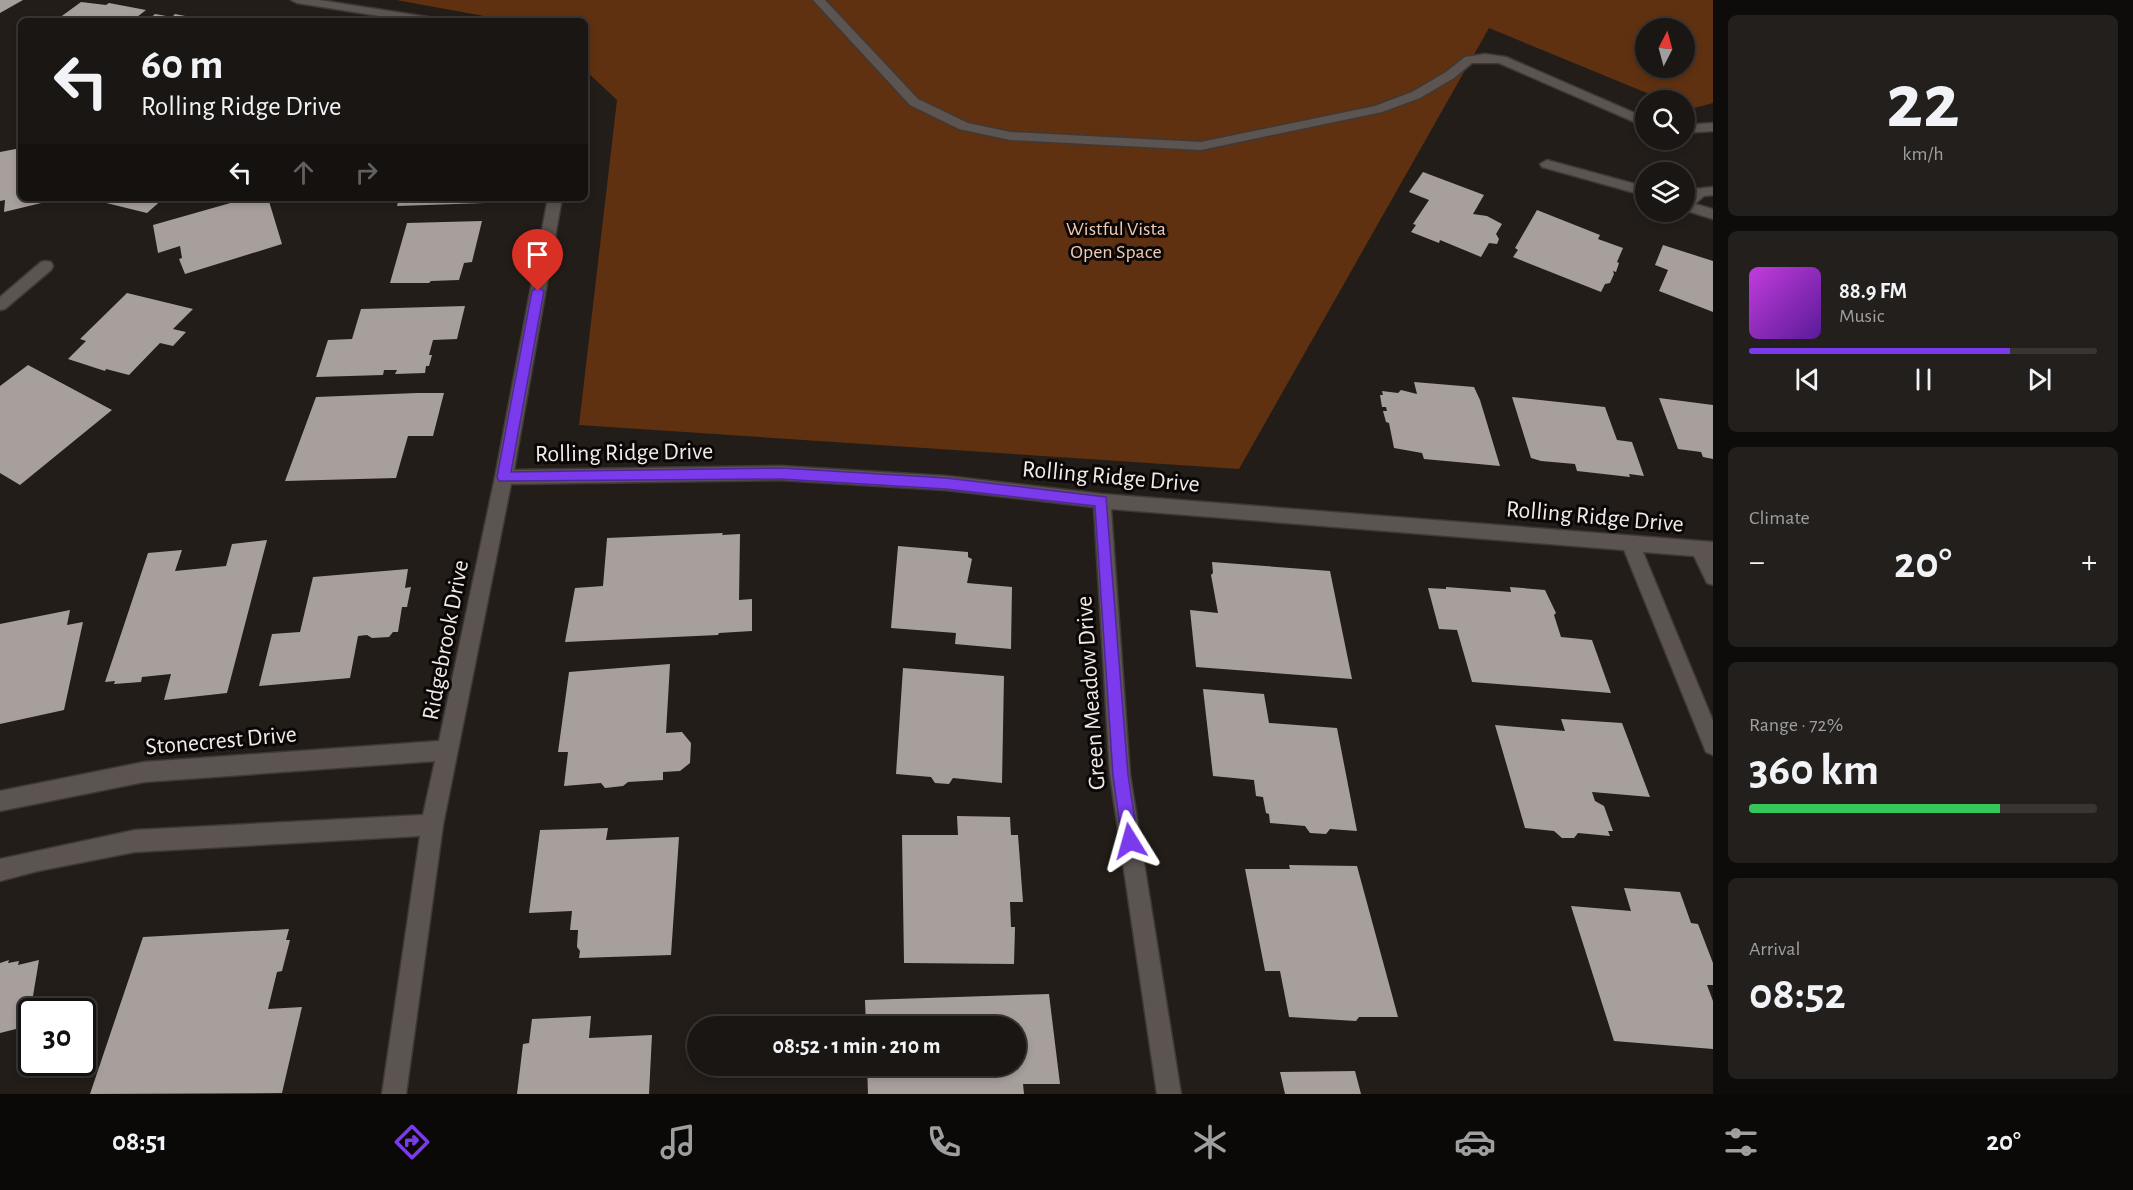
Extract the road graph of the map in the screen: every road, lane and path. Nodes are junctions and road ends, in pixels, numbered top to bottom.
1 (297, 0) edge
2 (380, 0) edge
3 (819, 0) edge
4 (367, 11) junction
5 (414, 18) edge
6 (1635, 118) edge
7 (1713, 127) edge
8 (1695, 128) edge
9 (1547, 164) dead end
10 (1635, 189) edge
11 (1713, 191) edge
12 (1695, 196) edge
13 (554, 201) edge
14 (1695, 208) edge
15 (1713, 214) edge
16 (46, 266) dead end
17 (0, 305) edge
18 (504, 477) junction
19 (1102, 501) junction
20 (1630, 543) junction
21 (1707, 550) edge
22 (1713, 577) edge
23 (1713, 745) edge
24 (449, 750) junction
25 (0, 801) edge
26 (432, 825) junction
27 (0, 870) edge
28 (394, 1094) edge
29 (1169, 1094) edge

1 - 4 street
2 - 4 street
3 - 6 street
4 - 5 street
7 - 8 street
9 - 10 street
11 - 12 street
13 - 18 street, Ridgebrook Drive
14 - 15 street
16 - 17 street
18 - 19 street, Rolling Ridge Drive
18 - 24 street, Ridgebrook Drive
19 - 20 street, Rolling Ridge Drive
19 - 29 street, Green Meadow Drive
20 - 21 street, Rolling Ridge Drive
20 - 23 street
21 - 22 street
24 - 25 street, Stonecrest Drive
24 - 26 street, Ridgebrook Drive
26 - 27 street
26 - 28 street, Ridgebrook Drive

